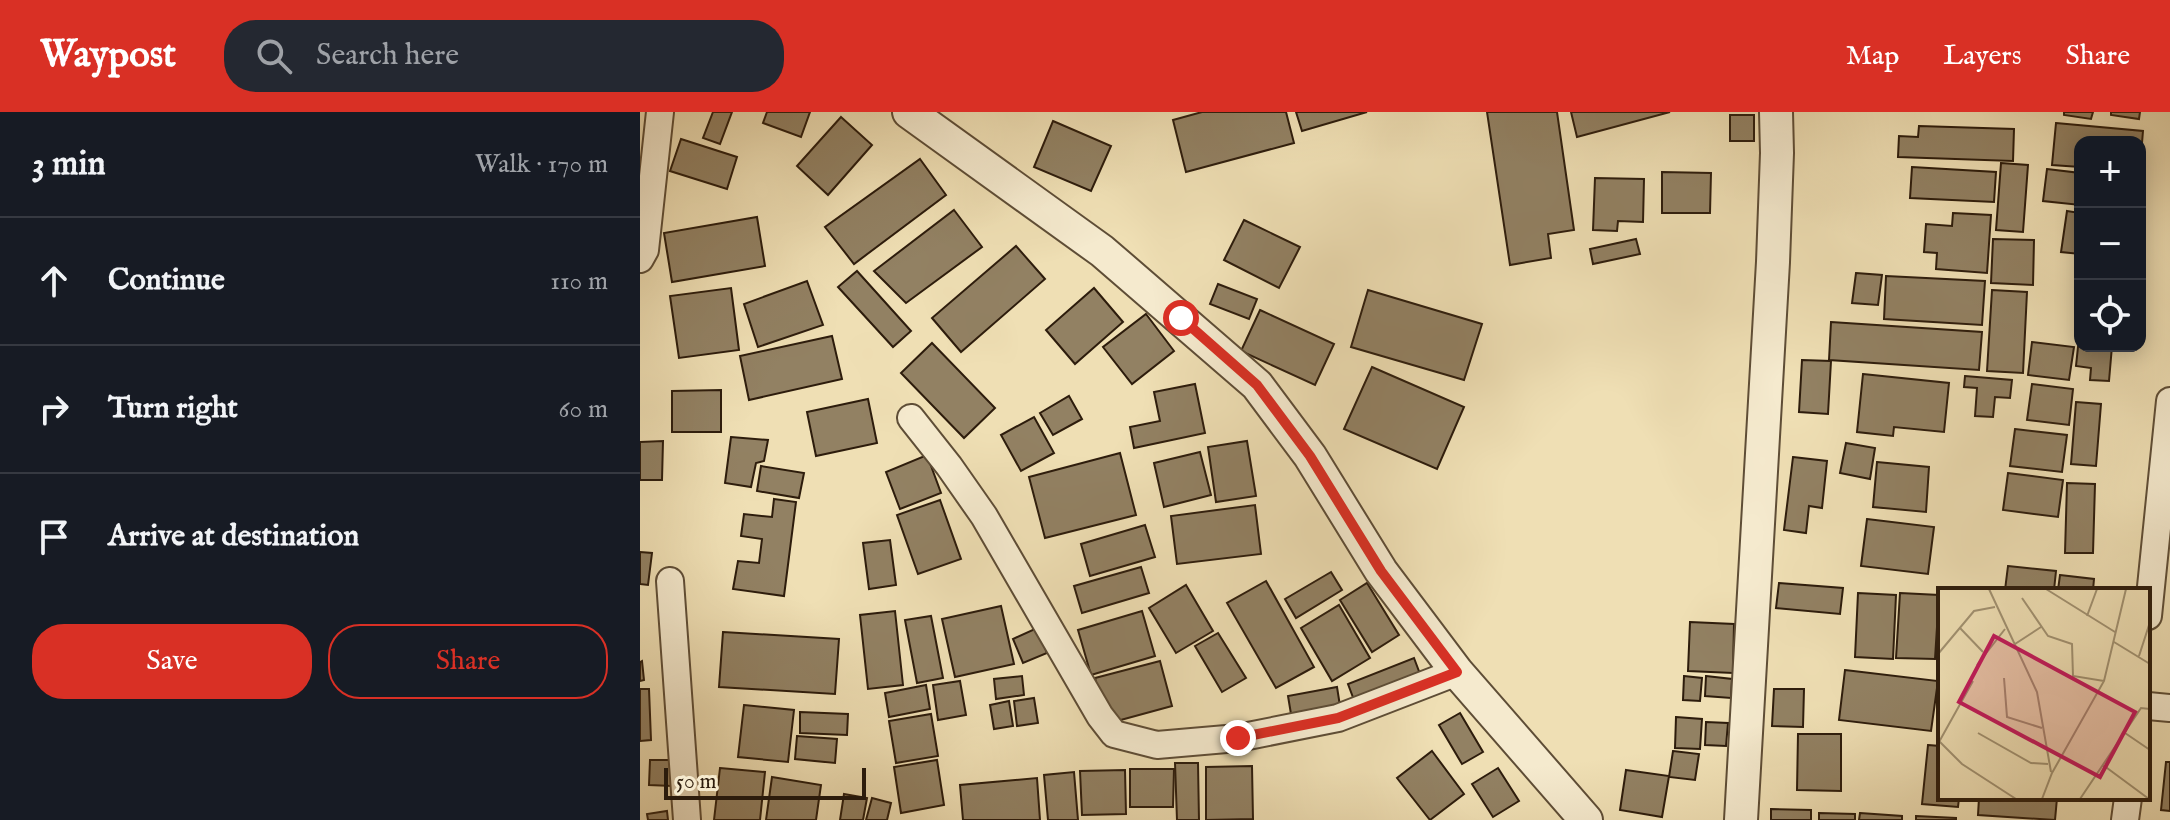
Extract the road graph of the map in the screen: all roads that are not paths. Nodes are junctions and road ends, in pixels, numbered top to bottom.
1 (660, 112) edge
2 (909, 112) edge
3 (1776, 112) edge
4 (640, 259) edge
5 (2170, 401) edge
6 (911, 418) dead end
7 (670, 581) dead end
8 (2150, 596) edge
9 (1457, 672) junction
10 (2150, 706) edge
11 (2170, 708) edge
12 (2128, 800) edge
13 (687, 820) edge
14 (1586, 820) edge
15 (1741, 820) edge
16 (2125, 820) edge

1 - 4 street
2 - 9 street
3 - 15 street
5 - 8 street
6 - 9 street
7 - 13 street
9 - 14 street
10 - 11 street
12 - 16 street

